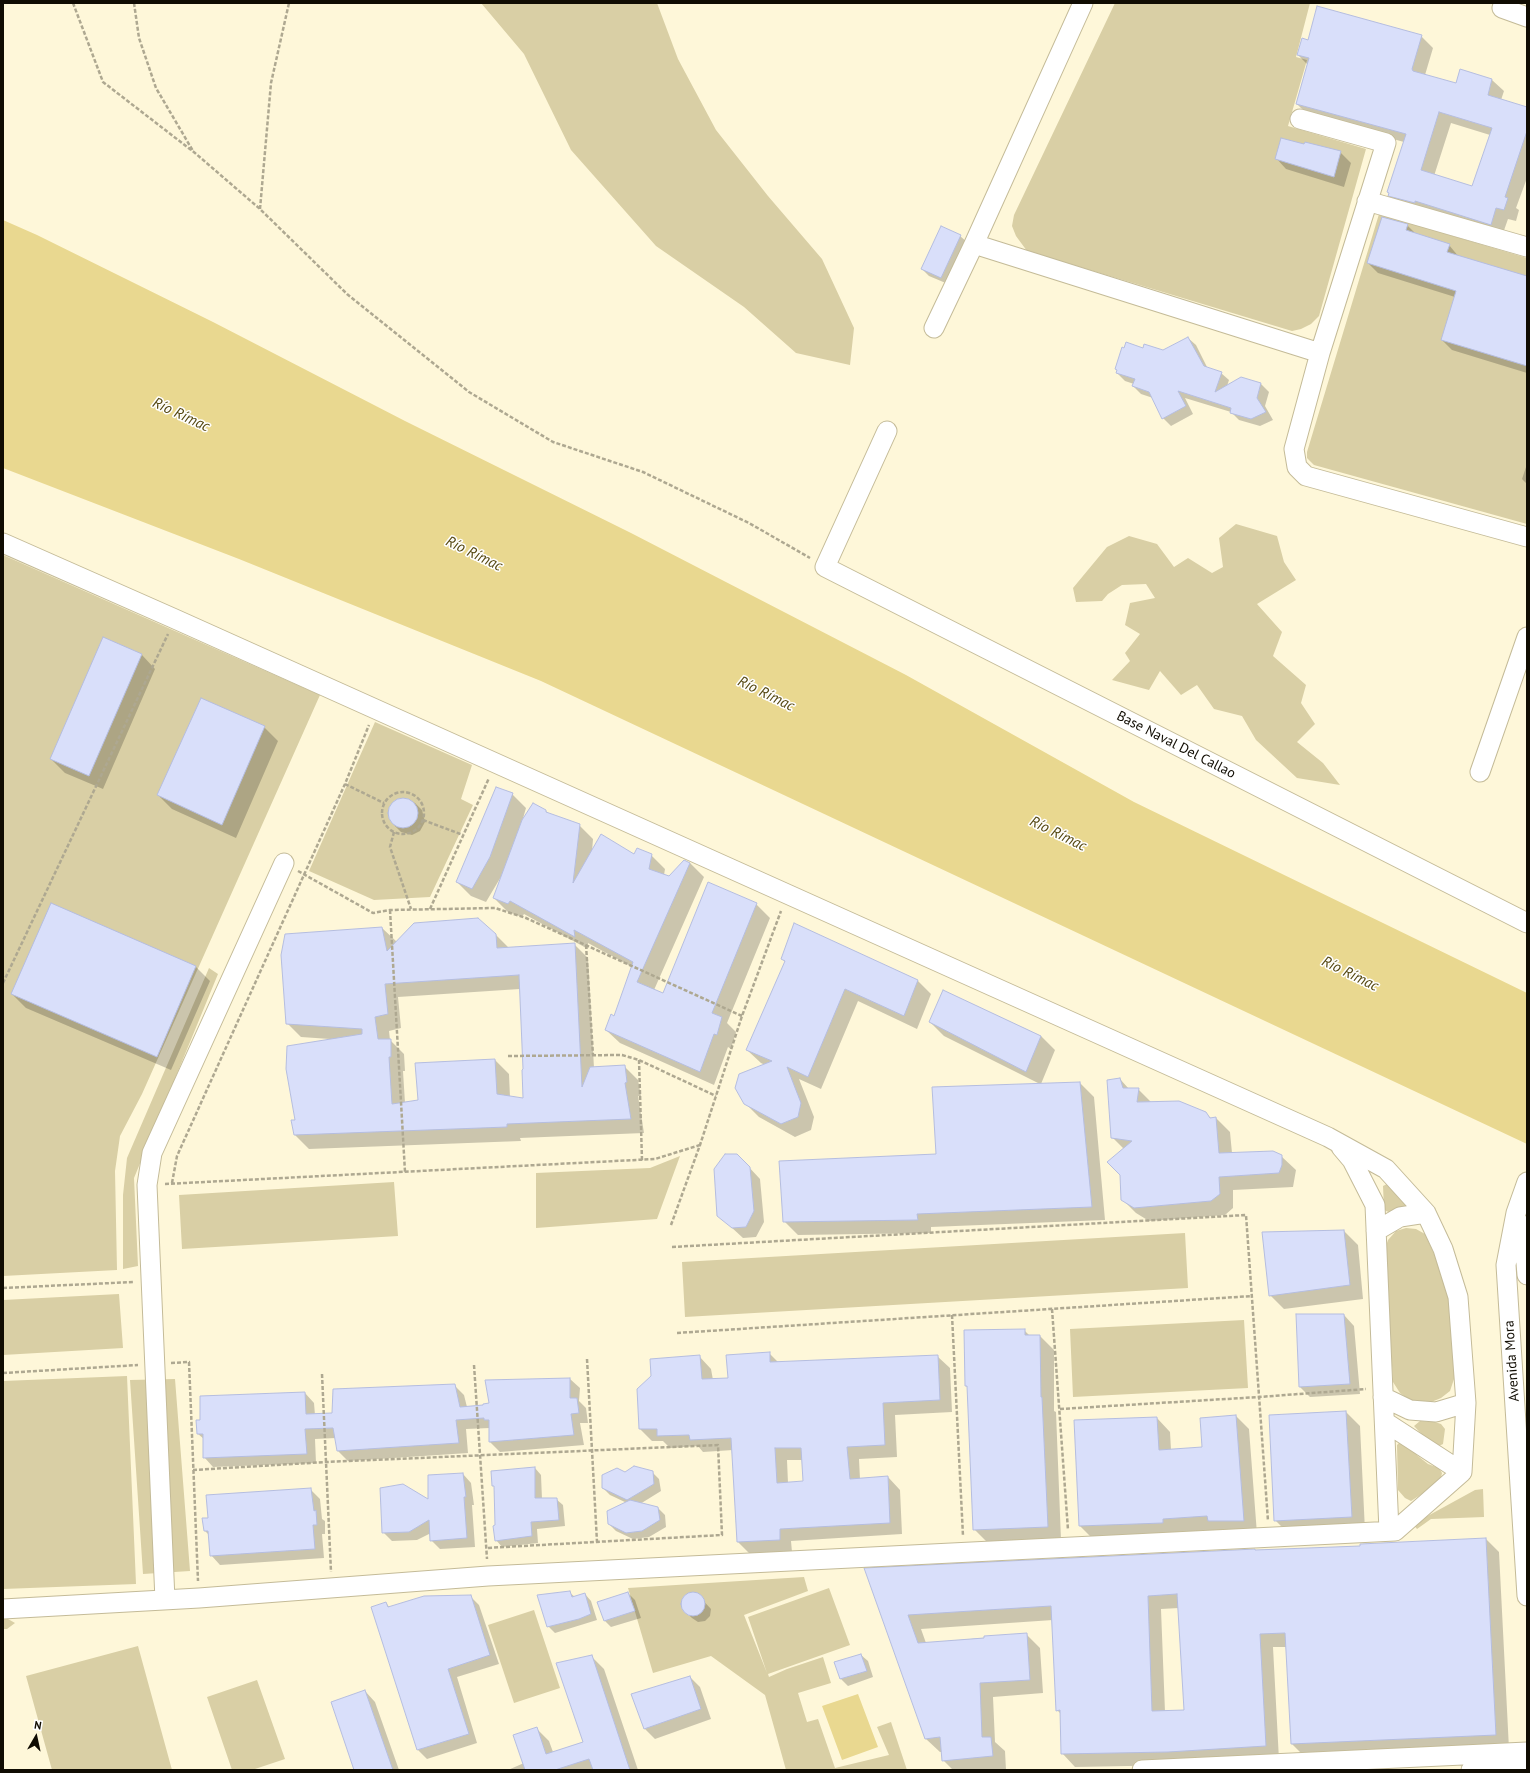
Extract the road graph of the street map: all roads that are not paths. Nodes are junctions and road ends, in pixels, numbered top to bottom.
1 (1083, 3) edge
2 (1502, 8) dead end
3 (1527, 17) edge
4 (1300, 119) dead end
5 (1367, 201) junction
6 (974, 244) junction
7 (1527, 248) edge
8 (934, 328) dead end
9 (1320, 353) junction
10 (887, 431) dead end
11 (1527, 538) edge
12 (3, 543) edge
13 (1527, 637) edge
14 (1480, 772) dead end
15 (284, 863) road end
16 (1527, 923) edge
17 (1336, 1142) junction
18 (1527, 1182) edge
19 (1426, 1212) junction
20 (1521, 1215) edge
21 (1376, 1230) junction
22 (1527, 1275) edge
23 (1383, 1392) junction
24 (1466, 1402) junction
25 (1385, 1422) junction
26 (1462, 1472) junction
27 (1389, 1531) junction
28 (1527, 1596) edge
29 (165, 1600) junction
30 (3, 1608) edge
31 (1527, 1752) edge
32 (1527, 1767) edge
33 (1142, 1770) edge
34 (1471, 1770) edge

1 - 6 street
2 - 3 street
4 - 5 street
5 - 7 street
5 - 9 street
6 - 8 street
6 - 9 street
9 - 11 street
10 - 16 street, Base Naval Del Callao
12 - 17 street
13 - 14 street
15 - 29 street
17 - 19 street
17 - 21 street
18 - 20 street, Avenida Mora
19 - 21 street
19 - 24 street
20 - 22 street
20 - 28 street, Avenida Mora
21 - 23 street
23 - 24 street
23 - 25 street
24 - 26 street
25 - 26 street
25 - 27 street
26 - 27 street
27 - 29 street
29 - 30 street
31 - 33 street
32 - 34 street

